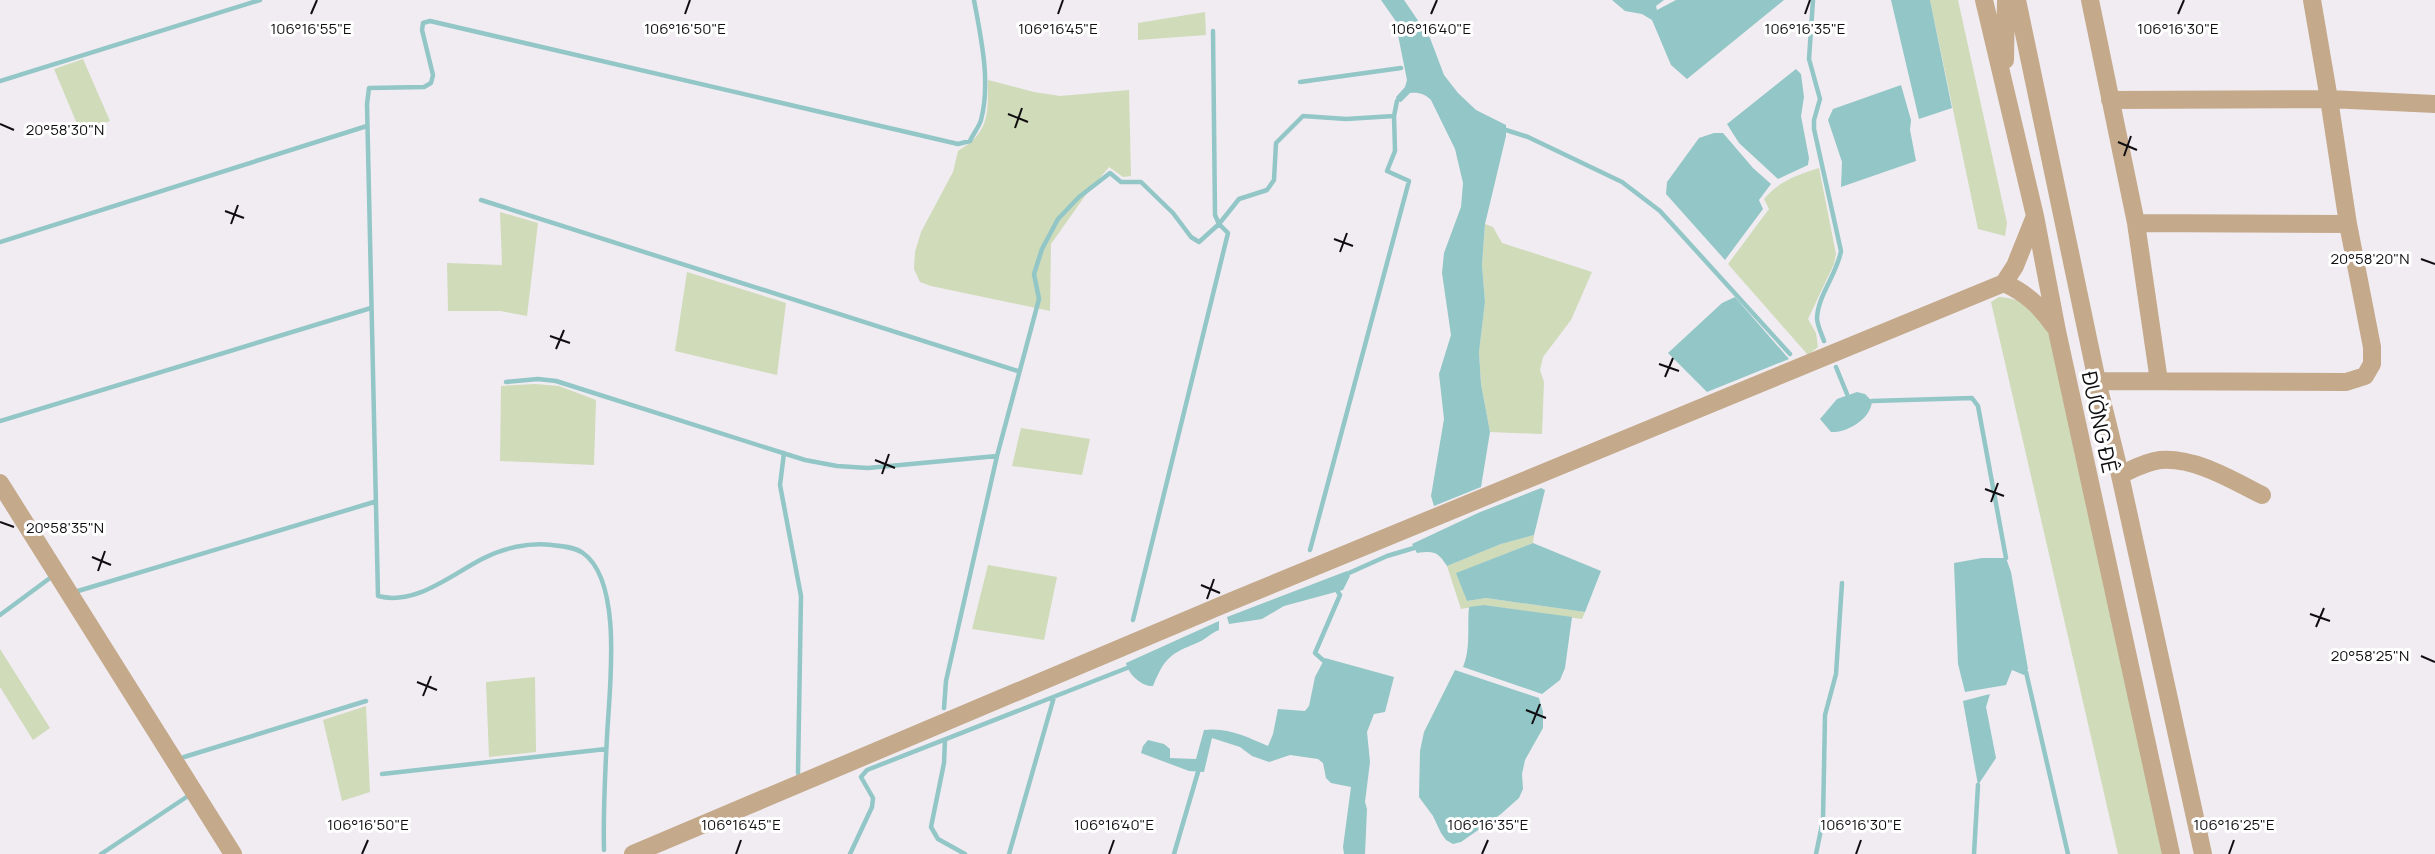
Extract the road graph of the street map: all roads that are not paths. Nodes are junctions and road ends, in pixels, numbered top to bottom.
1 (1984, 0) edge
2 (2006, 0) edge
3 (2017, 0) edge
4 (2090, 0) edge
5 (2312, 0) edge
6 (2004, 92) junction
7 (2329, 99) junction
8 (2110, 100) junction
9 (2435, 104) edge
10 (2035, 216) junction
11 (2136, 223) junction
12 (2348, 224) junction
13 (2004, 283) junction
14 (2057, 330) junction
15 (2097, 381) junction
16 (2159, 381) junction
17 (2120, 475) junction
18 (0, 483) edge
19 (2262, 495) dead end
20 (233, 854) edge
21 (633, 854) edge
22 (2171, 854) edge
23 (2203, 854) edge

1 - 6 street, ĐƯỜNG ĐÊ
2 - 6 street
3 - 15 street, ĐƯỜNG ĐÊ
4 - 8 street
5 - 7 street
6 - 10 street, ĐƯỜNG ĐÊ
7 - 8 street
7 - 9 street
7 - 12 street
8 - 11 street
10 - 13 street
10 - 14 street, ĐƯỜNG ĐÊ
11 - 12 street
11 - 16 street
12 - 16 street
13 - 14 street
13 - 21 street
14 - 22 street, ĐƯỜNG ĐÊ
15 - 16 street
15 - 17 street, ĐƯỜNG ĐÊ
17 - 19 street
17 - 23 street, ĐƯỜNG ĐÊ
18 - 20 street

